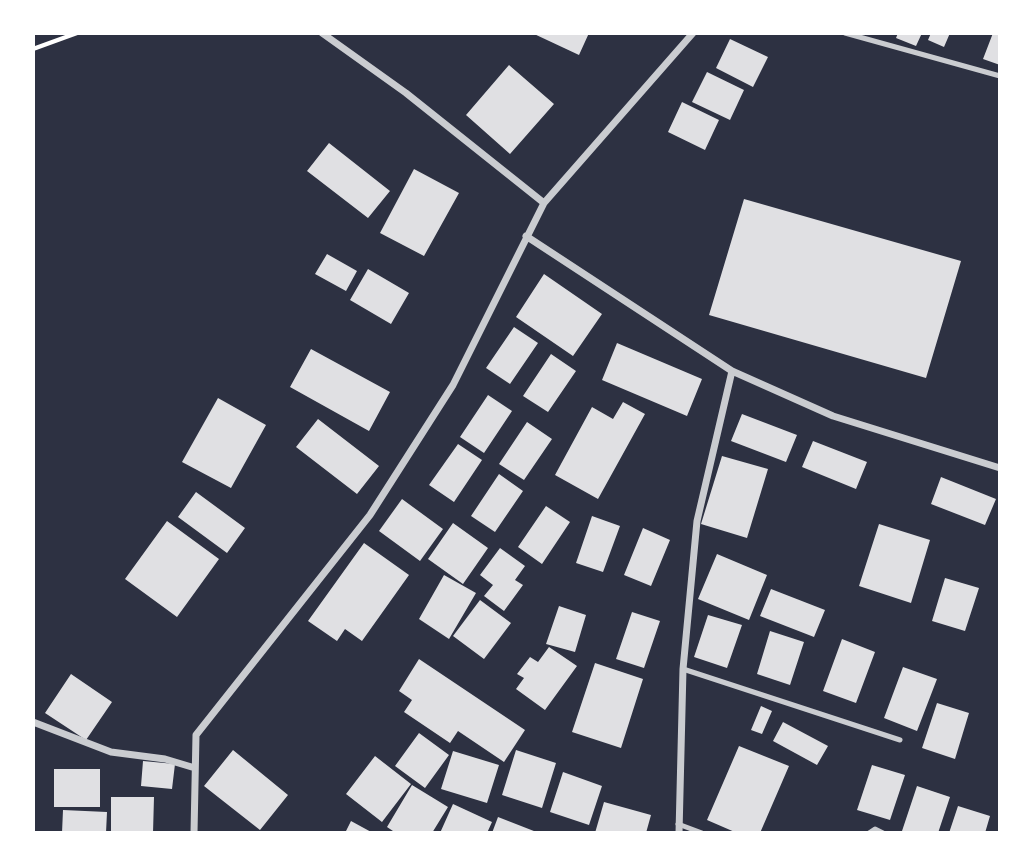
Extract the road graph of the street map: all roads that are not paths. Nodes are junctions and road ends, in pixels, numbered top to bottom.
1 (322, 33) edge
2 (693, 33) edge
3 (845, 33) edge
4 (1000, 76) edge
5 (544, 203) junction
6 (526, 236) junction
7 (732, 371) junction
8 (1000, 468) edge
9 (683, 669) junction
10 (33, 722) edge
11 (900, 740) dead end
12 (195, 768) junction
13 (679, 828) edge
14 (194, 833) edge
15 (702, 833) edge
16 (869, 833) edge
17 (883, 833) edge

1 - 5 street
2 - 5 street
3 - 4 lane
5 - 6 street
6 - 7 street
6 - 12 street
7 - 8 street
7 - 9 street
9 - 11 lane
9 - 13 street
10 - 12 street
12 - 14 street
13 - 15 lane
16 - 17 lane

